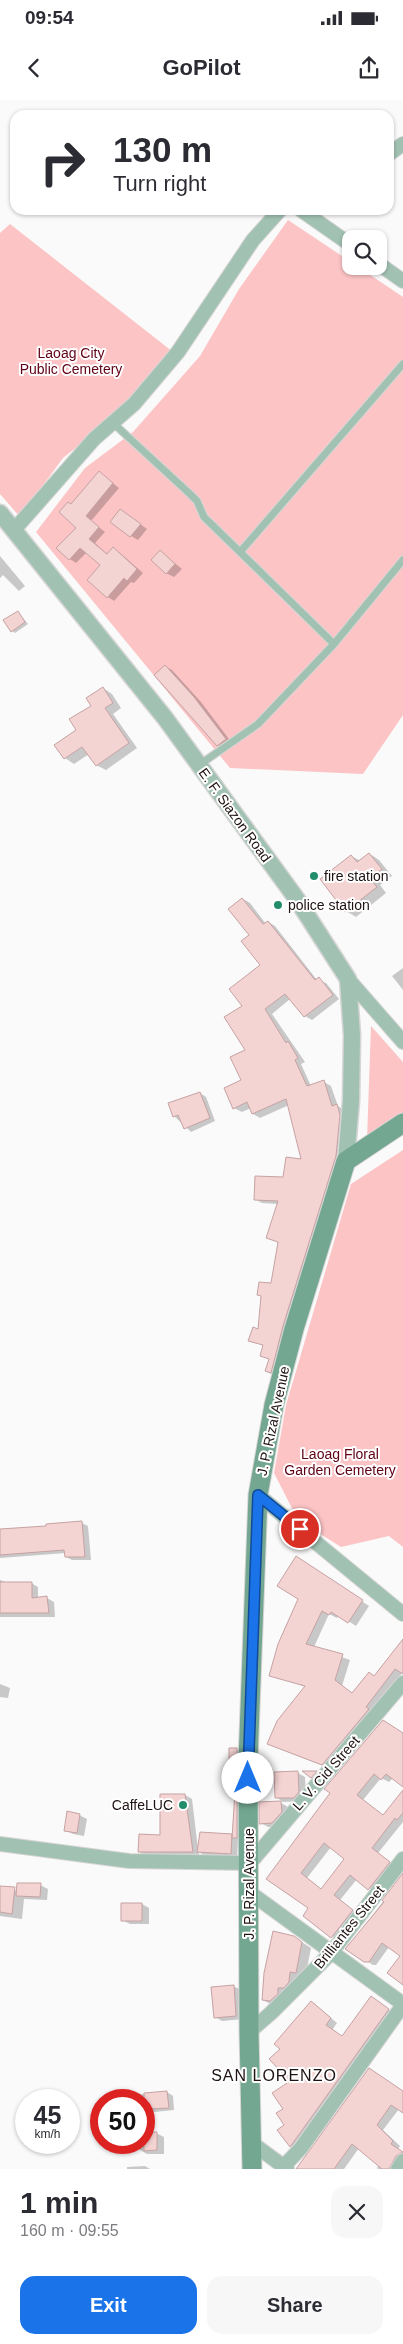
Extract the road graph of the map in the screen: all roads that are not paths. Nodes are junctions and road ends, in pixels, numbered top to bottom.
1 (276, 215) edge
2 (308, 215) edge
3 (342, 239) edge
4 (387, 270) edge
5 (403, 281) edge
6 (403, 364) edge
7 (113, 423) junction
8 (0, 513) edge
9 (14, 530) junction
10 (240, 552) junction
11 (403, 560) edge
12 (334, 644) junction
13 (199, 765) junction
14 (348, 978) junction
15 (403, 1042) edge
16 (403, 1123) edge
17 (346, 1161) junction
18 (258, 1495) junction
19 (403, 1614) edge
20 (403, 1683) edge
21 (0, 1844) edge
22 (403, 1859) edge
23 (250, 1863) junction
24 (250, 1892) junction
25 (331, 1953) junction
26 (403, 2005) edge
27 (249, 2032) junction
28 (252, 2143) junction
29 (403, 2161) edge
30 (285, 2168) edge
31 (252, 2169) edge
32 (398, 2169) edge

1 - 7 street
2 - 3 street
4 - 5 street
6 - 10 lane
7 - 9 street
7 - 10 lane
8 - 9 street, E. F. Siazon Road
9 - 13 street, E. F. Siazon Road
10 - 12 lane
11 - 12 lane
12 - 13 lane
13 - 14 street, E. F. Siazon Road
14 - 15 street
14 - 17 street, E. F. Siazon Road
16 - 17 main road
17 - 18 main road, J. P. Rizal Avenue
18 - 19 street
18 - 23 main road, J. P. Rizal Avenue
20 - 23 street, L. V. Cid Street
21 - 23 street
22 - 25 street, Brilliantes Street
23 - 24 main road, J. P. Rizal Avenue
24 - 25 street
24 - 27 main road, J. P. Rizal Avenue
25 - 26 street
25 - 27 street, Brilliantes Street
26 - 30 street
27 - 28 main road, J. P. Rizal Avenue
28 - 30 street
28 - 31 main road, J. P. Rizal Avenue
29 - 32 street

